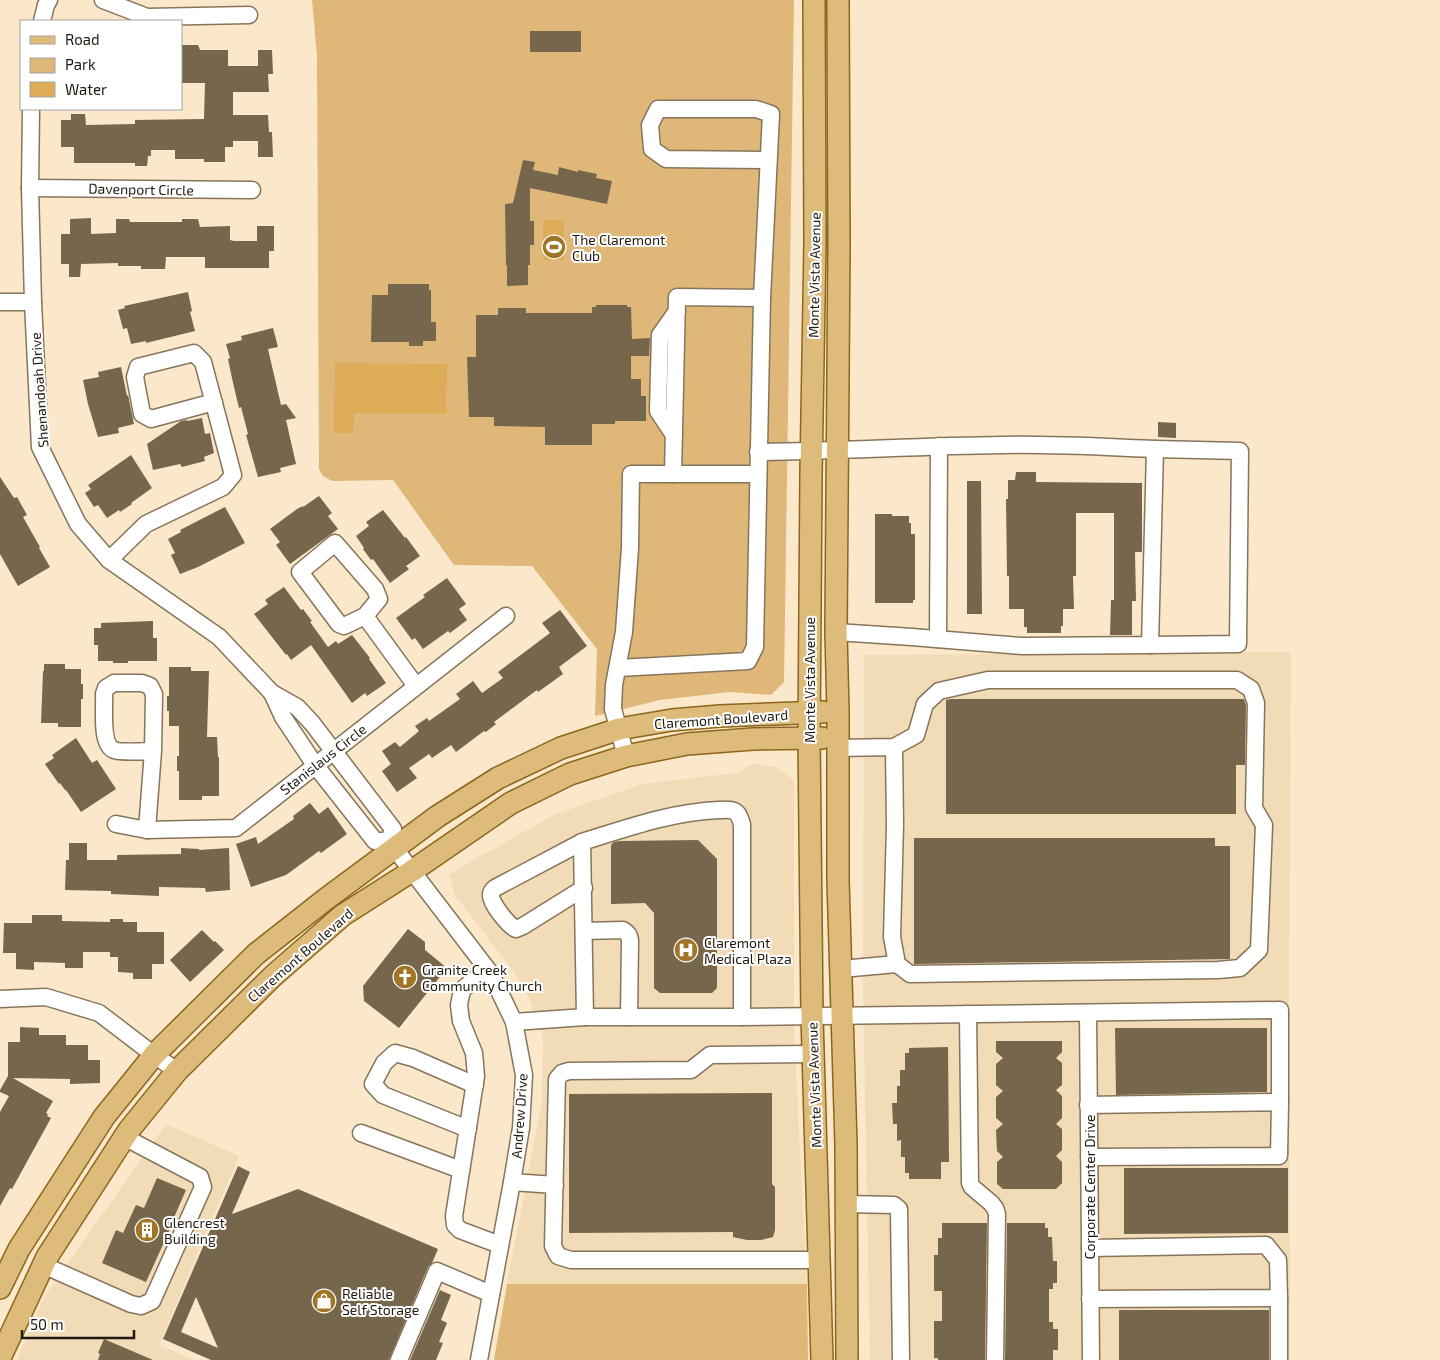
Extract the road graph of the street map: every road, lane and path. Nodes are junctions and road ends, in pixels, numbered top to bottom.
1 (49, 0) edge
2 (103, 0) edge
3 (814, 0) edge
4 (838, 0) edge
5 (249, 15) dead end
6 (42, 20) edge
7 (31, 110) edge
8 (769, 160) junction
9 (30, 188) junction
10 (252, 190) dead end
11 (762, 298) junction
12 (0, 302) edge
13 (33, 302) junction
14 (677, 311) junction
15 (659, 369) junction
16 (676, 369) junction
17 (214, 402) junction
18 (674, 435) junction
19 (939, 446) junction
20 (1155, 449) junction
21 (812, 451) junction
22 (837, 451) junction
23 (758, 452) junction
24 (673, 474) junction
25 (758, 474) junction
26 (109, 560) junction
27 (365, 616) junction
28 (506, 616) dead end
29 (836, 632) junction
30 (938, 639) junction
31 (1150, 645) junction
32 (618, 668) junction
33 (416, 686) junction
34 (272, 693) junction
35 (809, 712) junction
36 (838, 712) junction
37 (619, 730) junction
38 (809, 738) junction
39 (837, 743) junction
40 (894, 747) junction
41 (153, 751) junction
42 (334, 751) junction
43 (626, 756) junction
44 (315, 765) junction
45 (116, 824) dead end
46 (147, 830) junction
47 (582, 842) junction
48 (391, 845) junction
49 (412, 870) junction
50 (584, 888) junction
51 (584, 931) junction
52 (896, 964) junction
53 (487, 969) junction
54 (841, 969) junction
55 (0, 999) edge
56 (1088, 1013) junction
57 (968, 1014) junction
58 (842, 1015) junction
59 (812, 1016) junction
60 (585, 1017) junction
61 (629, 1017) junction
62 (742, 1017) junction
63 (514, 1022) junction
64 (813, 1054) junction
65 (154, 1055) junction
66 (177, 1071) junction
67 (475, 1085) junction
68 (1280, 1102) junction
69 (1088, 1105) junction
70 (468, 1129) junction
71 (362, 1132) dead end
72 (124, 1137) junction
73 (1089, 1157) junction
74 (461, 1170) junction
75 (512, 1182) junction
76 (555, 1185) junction
77 (846, 1204) junction
78 (500, 1245) junction
79 (1090, 1248) junction
80 (819, 1260) junction
81 (43, 1265) junction
82 (0, 1288) edge
83 (491, 1294) junction
84 (1279, 1298) junction
85 (1090, 1299) junction
86 (0, 1358) edge
87 (398, 1360) edge
88 (479, 1360) edge
89 (822, 1360) edge
90 (847, 1360) edge
91 (901, 1360) edge
92 (996, 1360) edge
93 (1090, 1360) edge
94 (1279, 1360) edge

1 - 6 street
2 - 5 street
3 - 21 main road, Monte Vista Avenue
4 - 22 main road, Monte Vista Avenue
7 - 9 street, Shenandoah Drive
8 - 8 street
8 - 11 street
9 - 10 street, Davenport Circle
9 - 13 street, Shenandoah Drive
11 - 14 street
11 - 23 street
12 - 13 street
13 - 26 street, Shenandoah Drive
14 - 15 street
14 - 16 street
15 - 16 street
15 - 18 street
16 - 18 street
17 - 17 street
17 - 26 street
18 - 24 street
19 - 20 street
19 - 22 street
19 - 30 street
20 - 31 street
20 - 31 street
21 - 22 street
21 - 23 street
21 - 35 main road, Monte Vista Avenue
22 - 29 main road, Monte Vista Avenue
23 - 25 street
24 - 25 street
24 - 32 street
25 - 32 street
26 - 34 street, Shenandoah Drive
27 - 27 street
27 - 33 street
28 - 33 street, Stanislaus Circle
29 - 30 street
29 - 36 main road, Monte Vista Avenue
30 - 31 street
32 - 37 street
33 - 42 street, Stanislaus Circle
34 - 42 street, Shenandoah Drive
34 - 44 street, Shenandoah Drive
35 - 36 main road, Claremont Boulevard
35 - 37 main road, Claremont Boulevard
35 - 38 main road, Monte Vista Avenue
36 - 39 main road, Monte Vista Avenue
37 - 43 street
37 - 48 main road, Claremont Boulevard
38 - 39 main road, Claremont Boulevard
38 - 43 main road, Claremont Boulevard
38 - 59 main road, Monte Vista Avenue
39 - 40 street
39 - 54 main road, Monte Vista Avenue
40 - 52 street
40 - 52 street
41 - 41 street
41 - 46 street
42 - 44 street, Stanislaus Circle
42 - 48 street, Shenandoah Drive
43 - 49 main road, Claremont Boulevard
44 - 46 street, Stanislaus Circle
44 - 48 street, Shenandoah Drive
45 - 46 street, Stanislaus Circle
47 - 50 street
47 - 50 street
47 - 62 street
48 - 49 street, Andrew Drive
48 - 65 main road, Claremont Boulevard
49 - 53 street, Andrew Drive
49 - 66 main road, Claremont Boulevard
50 - 51 street
51 - 60 street
51 - 61 street
52 - 54 street
53 - 63 street, Andrew Drive
53 - 67 street
54 - 58 main road, Monte Vista Avenue
55 - 65 street
56 - 57 street
56 - 68 street
56 - 69 street, Corporate Center Drive
57 - 58 street
57 - 92 street
58 - 59 street
58 - 77 main road, Monte Vista Avenue
59 - 62 street
59 - 64 main road, Monte Vista Avenue
60 - 61 street
60 - 63 street
61 - 62 street
63 - 75 street, Andrew Drive
64 - 76 street
64 - 80 main road, Monte Vista Avenue
65 - 66 street
65 - 82 main road, Claremont Boulevard
66 - 72 main road, Claremont Boulevard
67 - 70 street
67 - 70 street
68 - 69 street
68 - 73 street
69 - 73 street, Corporate Center Drive
70 - 74 street
71 - 74 street
72 - 81 main road, Claremont Boulevard
72 - 81 street
73 - 79 street, Corporate Center Drive
74 - 78 street
75 - 76 street
75 - 78 street, Andrew Drive
76 - 80 street
77 - 90 main road, Monte Vista Avenue
77 - 91 street
78 - 83 street, Andrew Drive
79 - 84 street
79 - 85 street, Corporate Center Drive
80 - 89 main road, Monte Vista Avenue
81 - 86 main road, Claremont Boulevard
83 - 87 street
83 - 88 street, Andrew Drive
84 - 85 street
84 - 94 street
85 - 93 street, Corporate Center Drive

